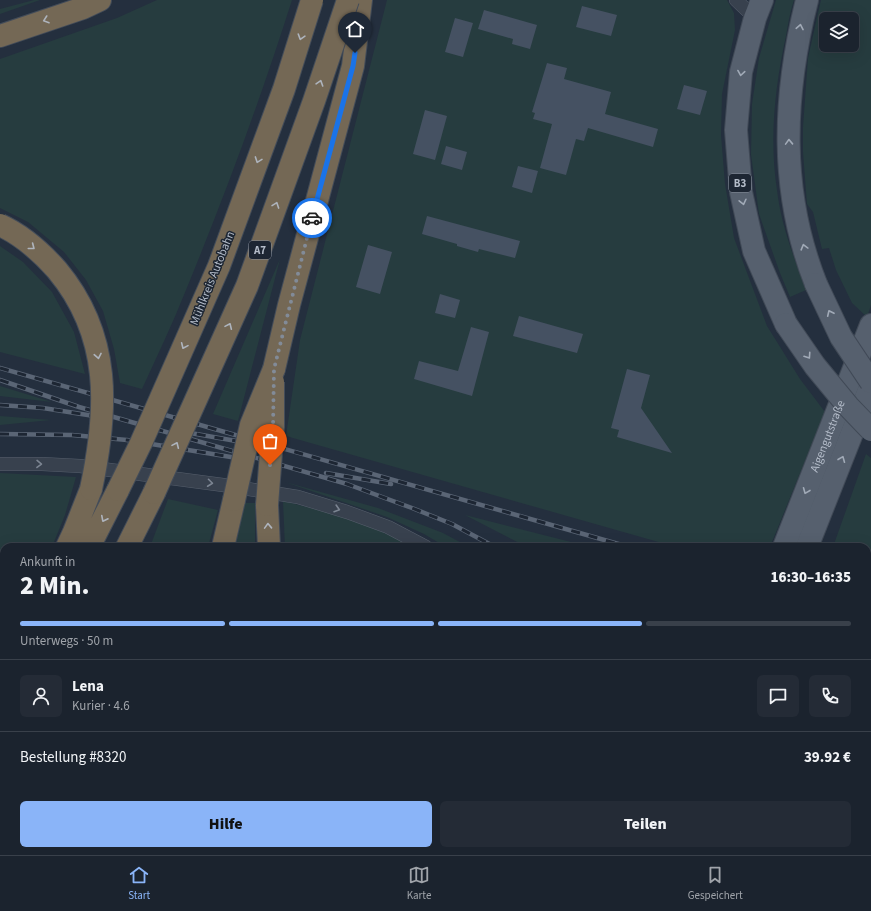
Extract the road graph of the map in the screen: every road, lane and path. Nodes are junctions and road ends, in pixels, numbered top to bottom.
1 (100, 0) edge
2 (312, 0) edge
3 (348, 0) edge
4 (361, 0) edge
5 (736, 0) edge
6 (807, 0) edge
7 (759, 9) edge
8 (0, 36) edge
9 (0, 225) edge
10 (871, 324) edge
11 (274, 369) junction
12 (871, 382) edge
13 (871, 385) edge
14 (871, 430) edge
15 (0, 464) edge
16 (69, 543) edge
17 (91, 543) edge
18 (129, 543) edge
19 (224, 543) edge
20 (269, 543) edge
21 (418, 543) edge
22 (786, 543) edge
23 (809, 543) edge

1 -> 8 highway
2 -> 17 highway, Mühlkreis Autobahn, bridge
18 -> 3 highway, A7, bridge
4 - 11 highway
5 - 7 lane
12 -> 6 main road, bridge
7 -> 14 main road, B3, bridge
9 -> 16 highway, bridge
10 -> 22 main road, Aigengutstraße
11 - 19 highway, bridge
20 -> 11 highway, bridge
23 -> 13 main road, Aigengutstraße
15 -> 21 lane

